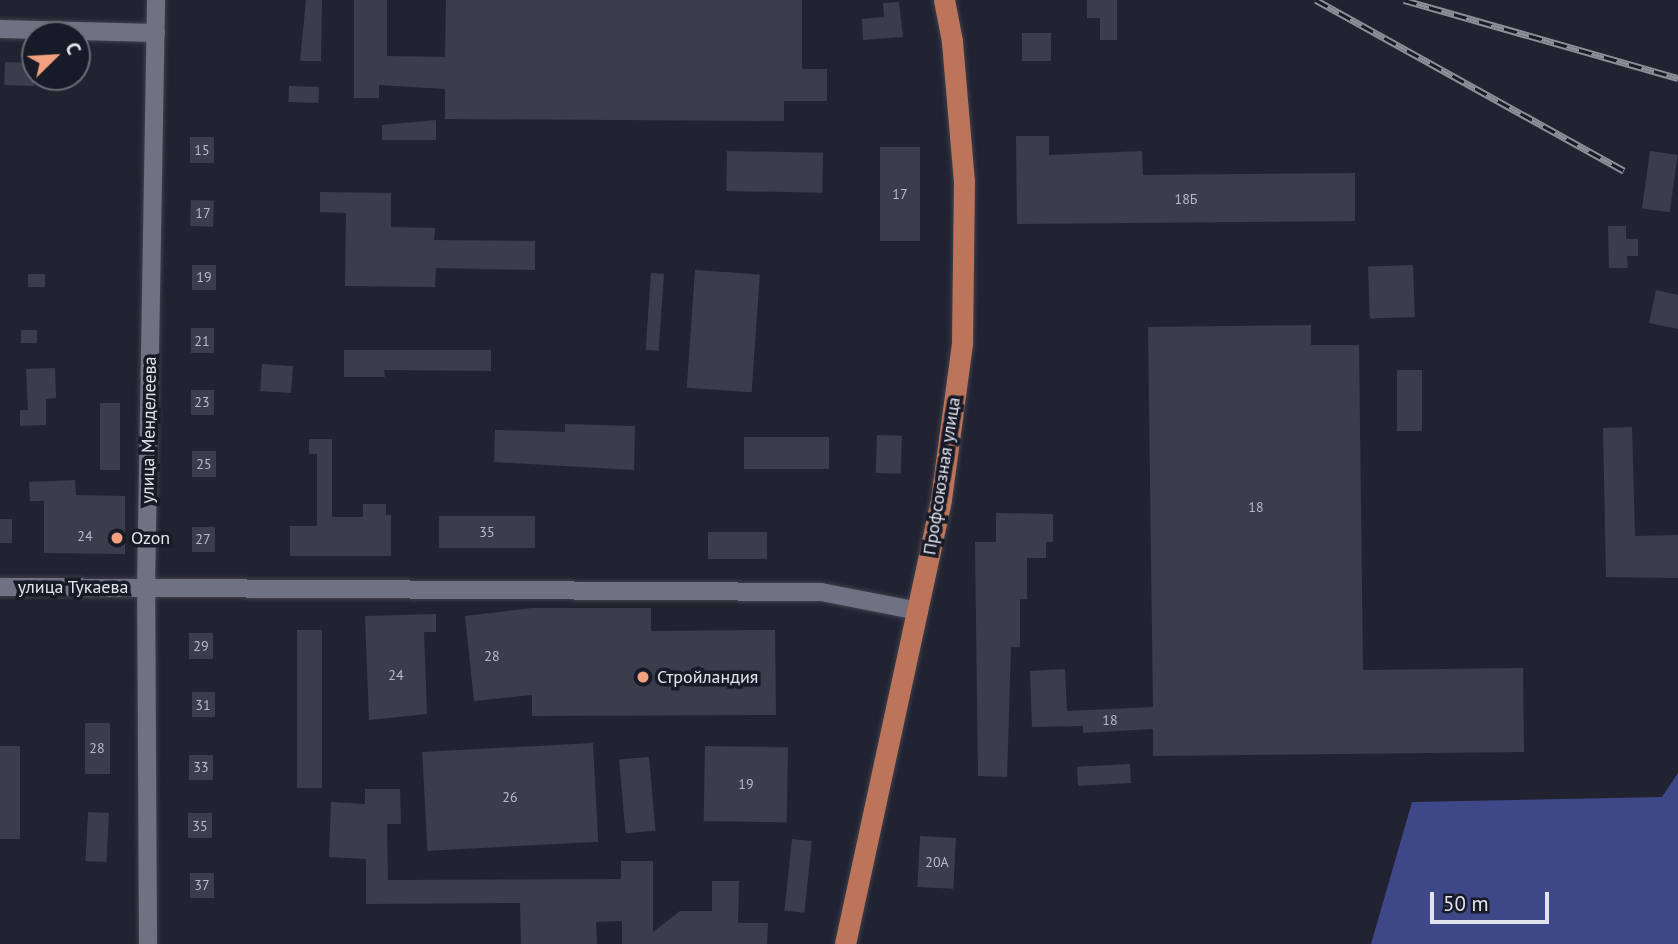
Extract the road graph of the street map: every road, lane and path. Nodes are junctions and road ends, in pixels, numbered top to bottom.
1 (156, 0) edge
2 (944, 0) edge
3 (0, 29) edge
4 (156, 33) junction
5 (0, 587) edge
6 (146, 587) junction
7 (919, 611) junction
8 (148, 944) edge
9 (845, 944) edge

1 - 4 street, улица Менделеева
2 - 7 main road, Профсоюзная улица
3 - 4 street
4 - 6 street, улица Менделеева
5 - 6 street, улица Тукаева
6 - 7 street, улица Тукаева
6 - 8 street, улица Менделеева
7 - 9 main road, Профсоюзная улица

